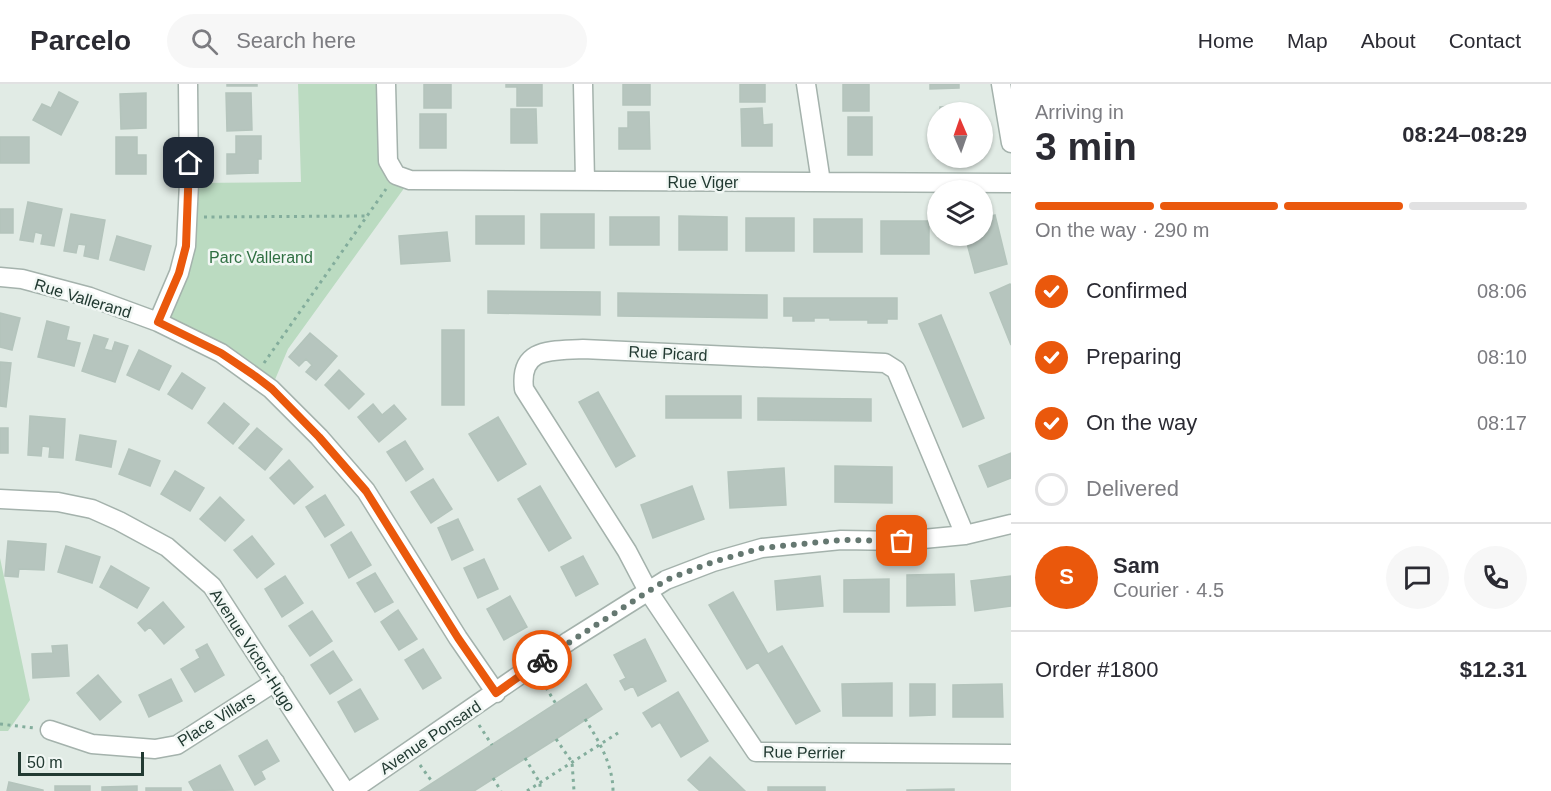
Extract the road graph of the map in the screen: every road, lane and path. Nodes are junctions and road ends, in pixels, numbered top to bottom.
1 (188, 84) edge
2 (386, 84) edge
3 (583, 84) edge
4 (806, 84) edge
5 (1001, 84) edge
6 (1011, 143) edge
7 (396, 176) junction
8 (585, 181) junction
9 (821, 182) junction
10 (1011, 183) edge
11 (367, 216) junction
12 (187, 218) junction
13 (0, 277) edge
14 (158, 322) junction
15 (255, 376) junction
16 (0, 499) edge
17 (1011, 524) edge
18 (965, 535) junction
19 (648, 591) junction
20 (533, 667) junction
21 (275, 682) junction
22 (496, 693) junction
23 (556, 704) dead end
24 (470, 711) junction
25 (585, 719) dead end
26 (0, 724) edge
27 (50, 730) joint
28 (621, 731) dead end
29 (556, 739) dead end
30 (601, 744) junction
31 (492, 745) dead end
32 (410, 751) junction
33 (1011, 754) edge
34 (525, 758) dead end
35 (572, 762) junction
36 (494, 778) dead end
37 (433, 783) dead end
38 (540, 783) junction
39 (345, 791) edge
40 (351, 791) edge
41 (501, 791) edge
42 (527, 791) edge
43 (540, 791) edge
44 (574, 791) edge
45 (613, 791) edge

1 - 12 street
2 - 7 street
3 - 8 street
4 - 9 street
5 - 6 street
7 - 8 street, Rue Viger
7 - 11 path
8 - 9 street, Rue Viger
9 - 10 street, Rue Viger
11 - 12 path
11 - 15 path
12 - 14 street
13 - 14 street, Rue Vallerand
14 - 15 street, Rue Vallerand
15 - 22 street, Rue Vallerand
16 - 21 street, Avenue Victor-Hugo
17 - 18 street, Avenue Ponsard
18 - 19 street, Avenue Ponsard
18 - 19 street, Rue Picard
19 - 20 street, Avenue Ponsard
19 - 33 street, Rue Perrier
20 - 22 street, Avenue Ponsard
20 - 23 path
21 - 27 street, Place Villars
21 - 39 street, Avenue Victor-Hugo
22 - 24 street, Avenue Ponsard
24 - 31 path
24 - 32 street, Avenue Ponsard
25 - 30 path
26 - 27 path
28 - 30 path
29 - 35 path
30 - 35 path
30 - 45 path
32 - 37 path
32 - 40 street, Avenue Ponsard
34 - 38 path
35 - 38 path
35 - 44 path
36 - 41 path
38 - 42 path
38 - 43 path

